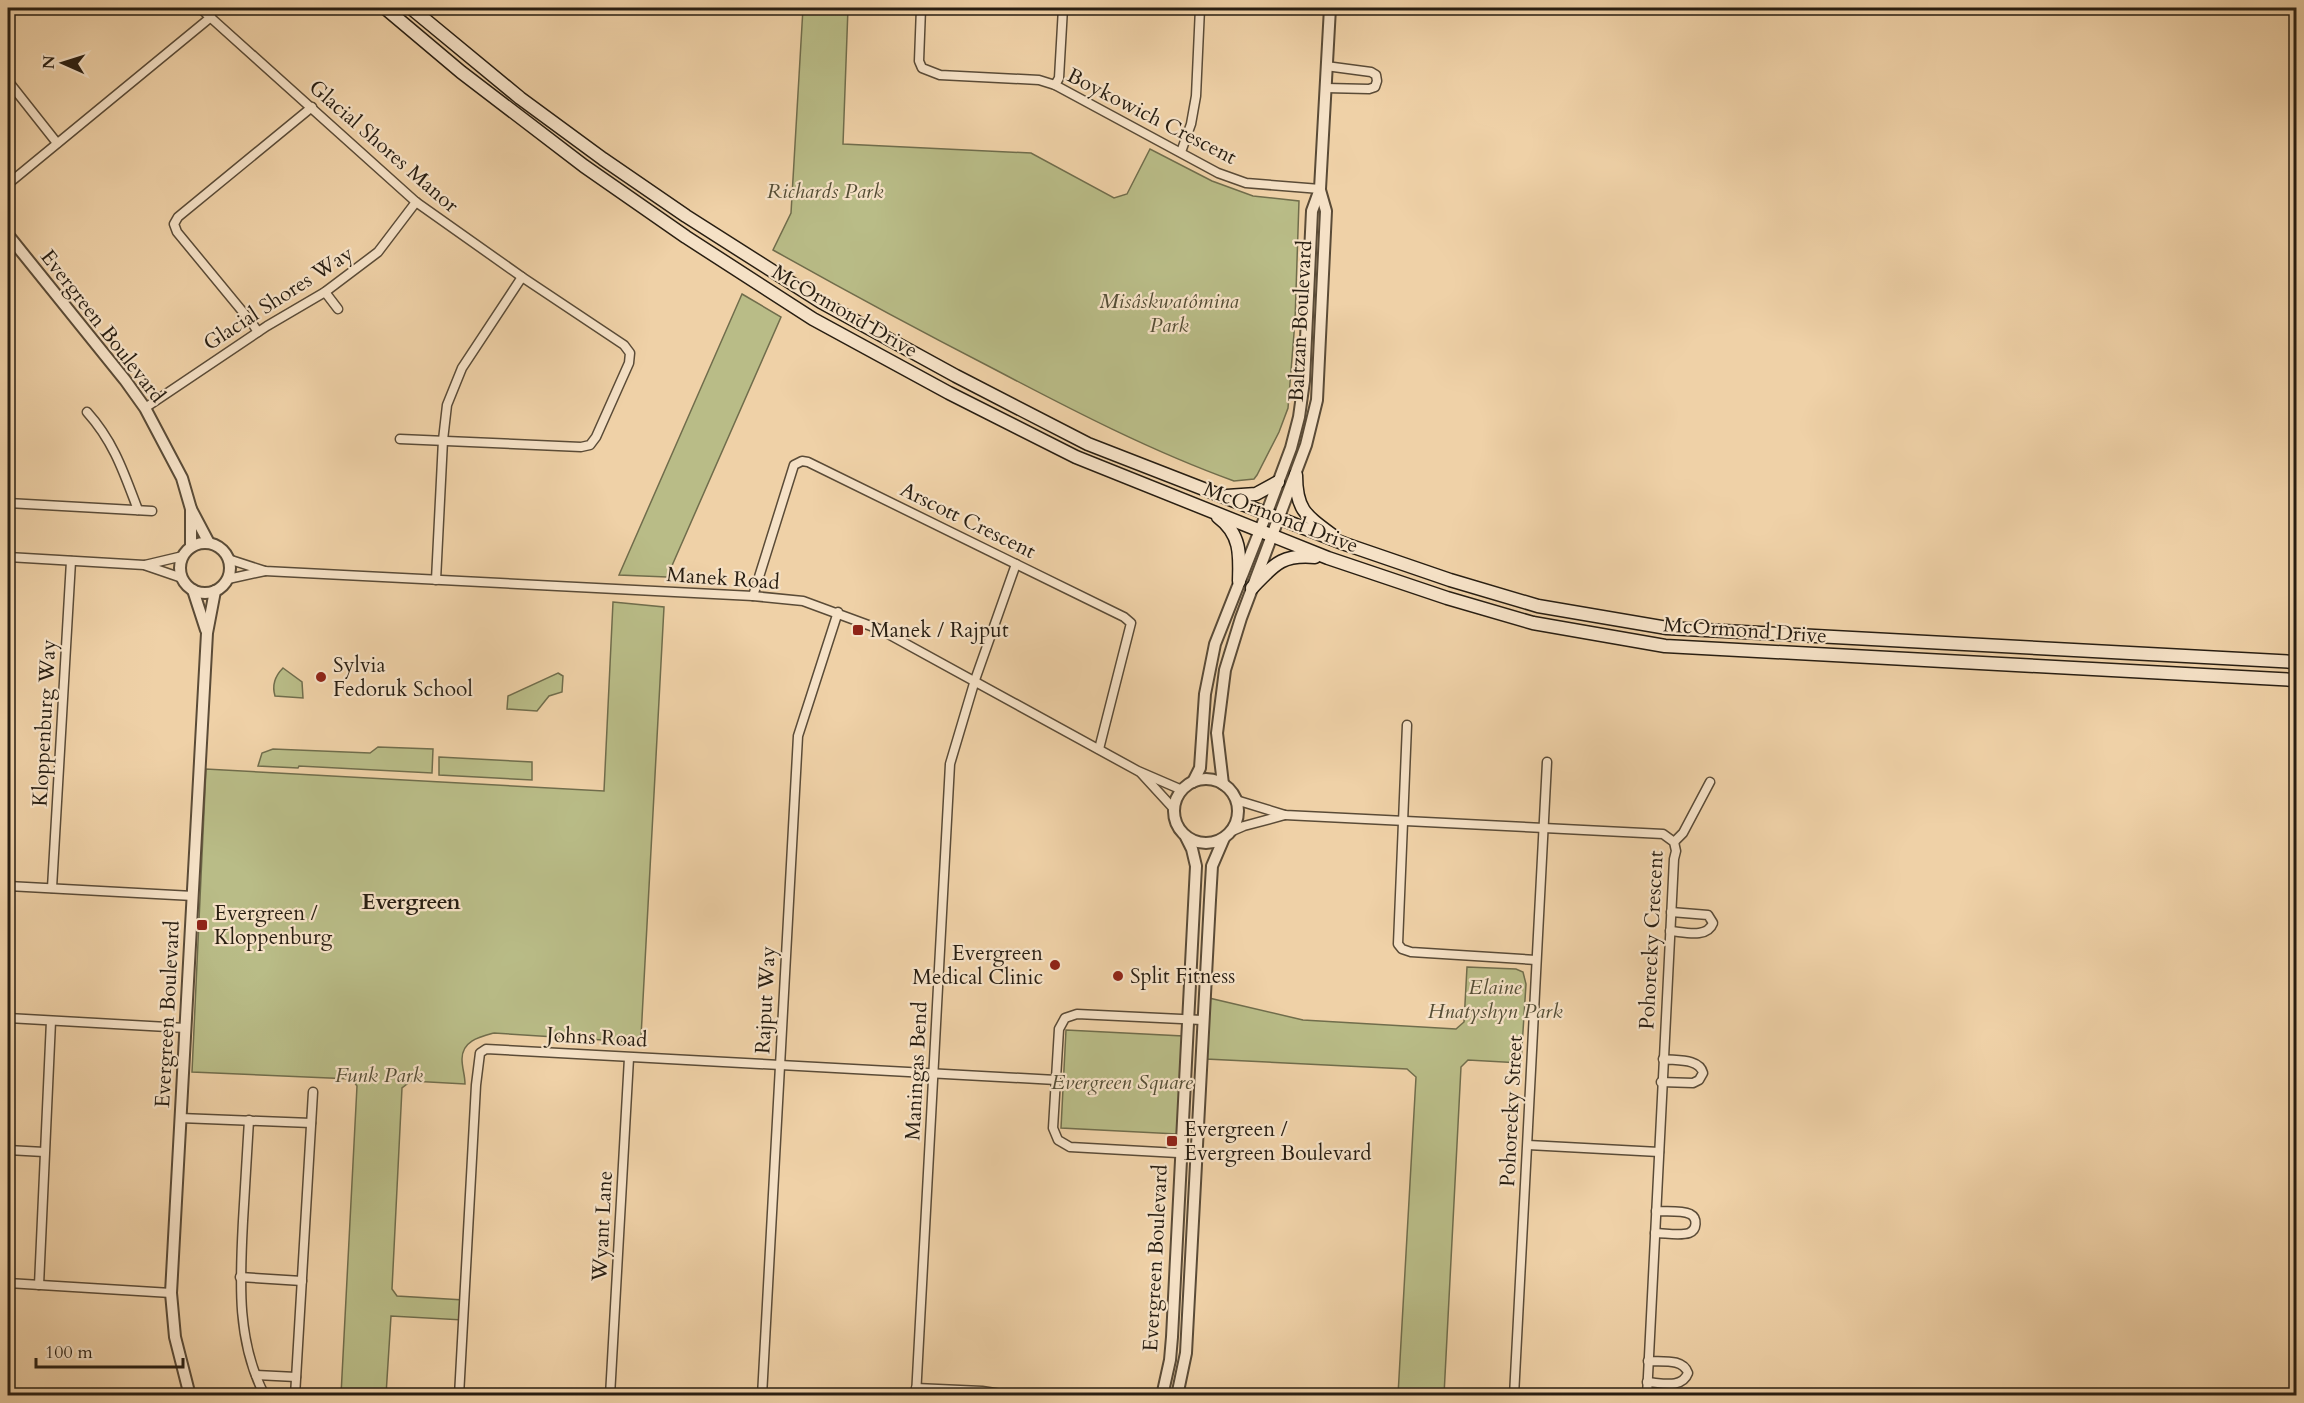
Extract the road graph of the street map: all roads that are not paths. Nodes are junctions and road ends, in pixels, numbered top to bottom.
1 (16, 8) edge
2 (200, 8) edge
3 (385, 8) edge
4 (411, 8) edge
5 (921, 8) edge
6 (1063, 8) edge
7 (1200, 8) edge
8 (1330, 8) edge
9 (8, 14) edge
10 (211, 17) junction
11 (1326, 66) junction
12 (8, 81) edge
13 (1055, 85) junction
14 (1326, 88) junction
15 (312, 107) junction
16 (57, 143) junction
17 (1181, 152) junction
18 (8, 184) edge
19 (1320, 189) junction
20 (416, 202) junction
21 (8, 235) edge
22 (522, 277) junction
23 (325, 292) junction
24 (338, 309) dead end
25 (258, 332) junction
26 (145, 408) junction
27 (87, 412) dead end
28 (400, 439) dead end
29 (442, 440) junction
30 (1296, 475) junction
31 (1278, 482) junction
32 (1223, 496) junction
33 (8, 503) edge
34 (191, 509) junction
35 (138, 510) junction
36 (1208, 510) junction
37 (152, 511) dead end
38 (1266, 515) junction
39 (1279, 519) junction
40 (1260, 532) junction
41 (1272, 537) junction
42 (209, 543) junction
43 (1345, 544) junction
44 (191, 547) junction
45 (183, 556) junction
46 (8, 557) edge
47 (1328, 558) junction
48 (228, 559) junction
49 (71, 561) junction
50 (1016, 564) junction
51 (144, 565) junction
52 (266, 571) junction
53 (182, 578) junction
54 (228, 579) junction
55 (436, 580) junction
56 (1239, 581) junction
57 (1252, 588) junction
58 (193, 590) junction
59 (215, 591) junction
60 (753, 596) junction
61 (838, 612) junction
62 (207, 633) junction
63 (2296, 662) edge
64 (975, 680) junction
65 (2296, 680) edge
66 (1407, 725) dead end
67 (1099, 749) junction
68 (1547, 762) dead end
69 (1138, 771) junction
70 (1193, 782) junction
71 (1710, 782) dead end
72 (1223, 784) junction
73 (1182, 790) junction
74 (1236, 800) junction
75 (1174, 809) junction
76 (1286, 815) junction
77 (1402, 822) junction
78 (1543, 829) junction
79 (1227, 835) junction
80 (1186, 837) junction
81 (1674, 842) junction
82 (8, 886) edge
83 (52, 888) junction
84 (193, 896) junction
85 (1671, 912) junction
86 (1670, 931) junction
87 (1536, 960) junction
88 (8, 1018) edge
89 (1187, 1019) junction
90 (1202, 1020) junction
91 (51, 1021) junction
92 (185, 1028) junction
93 (629, 1058) junction
94 (1663, 1059) junction
95 (780, 1065) junction
96 (934, 1072) junction
97 (1056, 1080) junction
98 (1662, 1082) junction
99 (313, 1092) dead end
100 (180, 1118) junction
101 (249, 1120) junction
102 (311, 1123) junction
103 (1528, 1145) junction
104 (8, 1150) edge
105 (44, 1152) junction
106 (1659, 1152) junction
107 (1181, 1153) junction
108 (1196, 1154) junction
109 (1656, 1211) junction
110 (1655, 1233) junction
111 (240, 1277) junction
112 (302, 1281) junction
113 (8, 1283) edge
114 (39, 1285) junction
115 (171, 1293) junction
116 (1648, 1361) junction
117 (256, 1375) junction
118 (297, 1377) junction
119 (1647, 1382) junction
120 (916, 1392) edge
121 (190, 1395) edge
122 (265, 1395) edge
123 (296, 1395) edge
124 (459, 1395) edge
125 (610, 1395) edge
126 (762, 1395) edge
127 (1014, 1395) edge
128 (1161, 1395) edge
129 (1177, 1395) edge
130 (1514, 1395) edge
131 (1647, 1395) edge

1 - 9 street
2 - 10 street, Glacial Shores Manor
3 - 36 main road, McOrmond Drive
4 - 32 main road, McOrmond Drive
5 - 13 street, Boykowich Crescent
6 - 13 street
7 - 17 street
8 - 11 street, Baltzan Boulevard
10 - 15 street, Glacial Shores Manor
10 - 16 street
11 - 14 street, Baltzan Boulevard
11 - 14 street
12 - 16 street
13 - 17 street, Boykowich Crescent
14 - 19 street, Baltzan Boulevard
15 - 20 street, Glacial Shores Manor
15 - 25 street
16 - 18 street
17 - 19 street, Boykowich Crescent
19 - 30 street, Baltzan Boulevard
19 - 31 street, Baltzan Boulevard
20 - 22 street, Glacial Shores Manor
20 - 23 street, Glacial Shores Way
21 - 26 street, Evergreen Boulevard
22 - 29 street
22 - 29 street, Glacial Shores Manor
23 - 24 street
23 - 25 street, Glacial Shores Way
25 - 26 street, Glacial Shores Way
26 - 34 street, Evergreen Boulevard
27 - 35 street
28 - 29 street
29 - 55 street
30 - 39 street, Baltzan Boulevard
30 - 43 main road
31 - 32 main road
31 - 38 street, Baltzan Boulevard
32 - 38 main road, McOrmond Drive
33 - 35 street
34 - 42 street, Evergreen Boulevard
34 - 44 street, Evergreen Boulevard
35 - 37 street
36 - 40 main road, McOrmond Drive
36 - 56 main road
38 - 39 main road, McOrmond Drive
38 - 40 street, Baltzan Boulevard
39 - 41 street, Baltzan Boulevard
39 - 43 main road, McOrmond Drive
40 - 41 main road, McOrmond Drive
40 - 56 street
41 - 47 main road, McOrmond Drive
41 - 57 street, Baltzan Boulevard
42 - 44 street
42 - 48 street
43 - 63 main road, McOrmond Drive
44 - 45 street
45 - 51 street
45 - 53 street
46 - 49 street
47 - 57 main road
47 - 65 main road, McOrmond Drive
48 - 52 street, Manek Road
48 - 54 street
49 - 51 street
49 - 83 street, Kloppenburg Way
50 - 60 street, Arscott Crescent
50 - 64 street, Maningas Bend
50 - 67 street, Arscott Crescent
51 - 53 street
52 - 54 street, Manek Road
52 - 55 street, Manek Road
53 - 58 street
54 - 59 street
55 - 60 street, Manek Road
56 - 70 street
57 - 72 street
58 - 59 street
58 - 62 street, Evergreen Boulevard
59 - 62 street, Evergreen Boulevard
60 - 61 street, Manek Road
61 - 64 street, Manek Road
61 - 95 street, Rajput Way
62 - 84 street, Evergreen Boulevard
64 - 67 street, Manek Road
64 - 96 street, Maningas Bend
66 - 77 street
67 - 69 street, Manek Road
68 - 78 street, Pohorecky Street
69 - 73 street, Manek Road
69 - 75 street, Manek Road
70 - 72 street
70 - 73 street
71 - 81 street
72 - 74 street
73 - 75 street
74 - 76 street, Pohorecky Crescent
74 - 79 street
75 - 80 street
76 - 77 street, Pohorecky Crescent
76 - 79 street, Pohorecky Crescent
77 - 78 street, Pohorecky Crescent
77 - 87 street
78 - 81 street, Pohorecky Crescent
78 - 87 street, Pohorecky Street
79 - 80 street
79 - 90 street, Evergreen Boulevard
80 - 89 street, Evergreen Boulevard
81 - 85 street, Pohorecky Crescent
82 - 83 street
83 - 84 street
84 - 92 street, Evergreen Boulevard
85 - 86 street, Pohorecky Crescent
85 - 86 street
86 - 94 street, Pohorecky Crescent
87 - 103 street, Pohorecky Street
88 - 91 street
89 - 90 street
89 - 97 street
89 - 107 street, Evergreen Boulevard
90 - 108 street, Evergreen Boulevard
91 - 92 street
91 - 105 street
92 - 100 street, Evergreen Boulevard
93 - 95 street, Johns Road
93 - 124 street, Johns Road
93 - 125 street, Wyant Lane
94 - 98 street, Pohorecky Crescent
94 - 98 street
95 - 96 street, Johns Road
95 - 126 street, Rajput Way
96 - 97 street, Johns Road
96 - 120 street, Maningas Bend
97 - 107 street
98 - 106 street, Pohorecky Crescent
99 - 102 street
100 - 101 street
100 - 115 street, Evergreen Boulevard
101 - 102 street
101 - 111 street
102 - 112 street
103 - 106 street
103 - 130 street, Pohorecky Street
104 - 105 street
105 - 114 street
106 - 109 street, Pohorecky Crescent
107 - 108 street
107 - 128 street, Evergreen Boulevard
108 - 129 street, Evergreen Boulevard
109 - 110 street, Pohorecky Crescent
109 - 110 street
110 - 116 street, Pohorecky Crescent
111 - 112 street
111 - 117 street
112 - 118 street
113 - 114 street
114 - 115 street
115 - 121 street, Evergreen Boulevard
116 - 119 street, Pohorecky Crescent
116 - 119 street
117 - 118 street
117 - 122 street
118 - 123 street
119 - 131 street, Pohorecky Crescent
120 - 127 street

